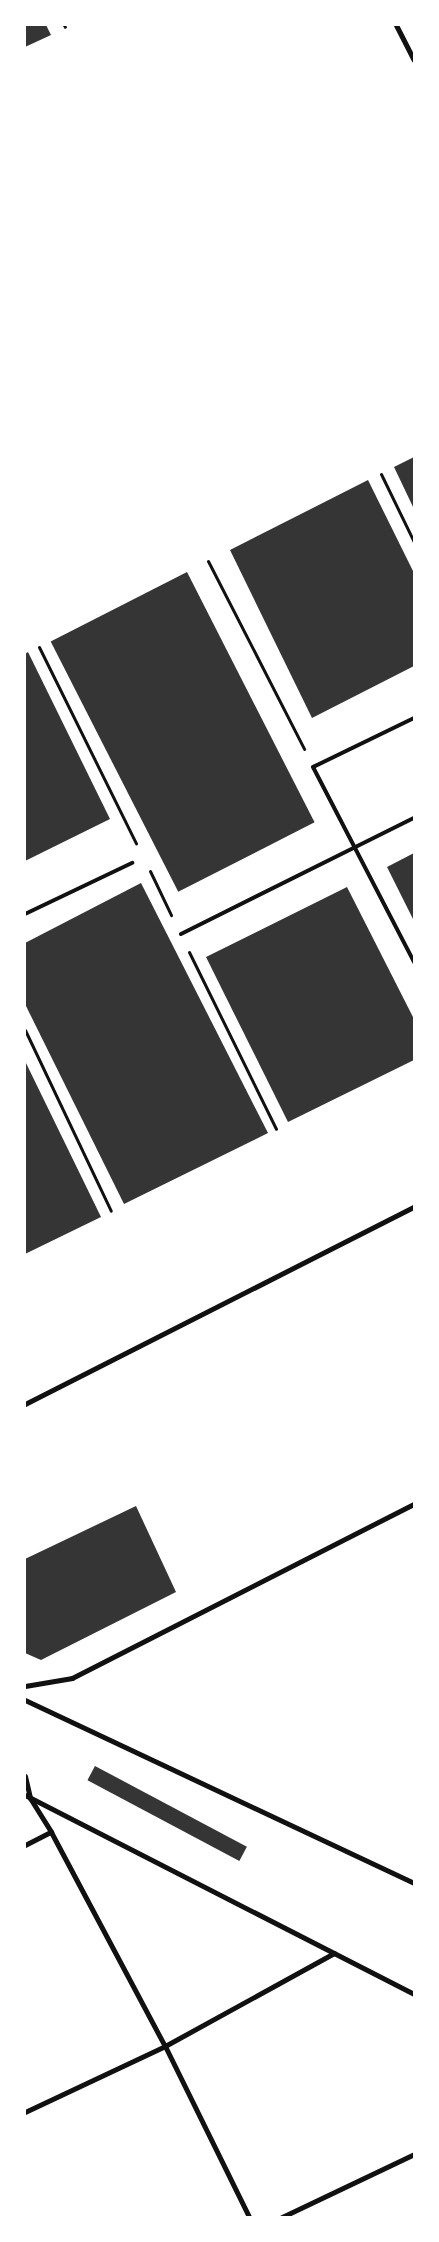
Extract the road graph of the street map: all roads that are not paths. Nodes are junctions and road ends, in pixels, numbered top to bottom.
1 (396, 25) edge
2 (414, 60) edge
3 (414, 718) edge
4 (414, 818) edge
5 (355, 847) junction
6 (132, 863) dead end
7 (25, 914) edge
8 (181, 934) road end
9 (414, 962) edge
10 (414, 1207) edge
11 (25, 1404) edge
12 (414, 1504) edge
13 (25, 1686) edge
14 (25, 1700) edge
15 (25, 1776) edge
16 (28, 1797) edge
17 (51, 1832) junction
18 (25, 1845) edge
19 (414, 1883) edge
20 (334, 1953) junction
21 (414, 1994) edge
22 (165, 2046) junction
23 (25, 2112) edge
24 (414, 2154) edge
25 (249, 2217) edge
26 (282, 2217) edge

1 - 2 street
3 - 5 lane
4 - 5 lane
5 - 8 lane
5 - 9 lane
6 - 7 lane
10 - 11 street
12 - 13 street
14 - 19 street
15 - 16 street
16 - 17 street
16 - 20 street
17 - 18 street
17 - 22 street
20 - 21 street
20 - 22 street
22 - 23 street
22 - 25 street
24 - 26 street

